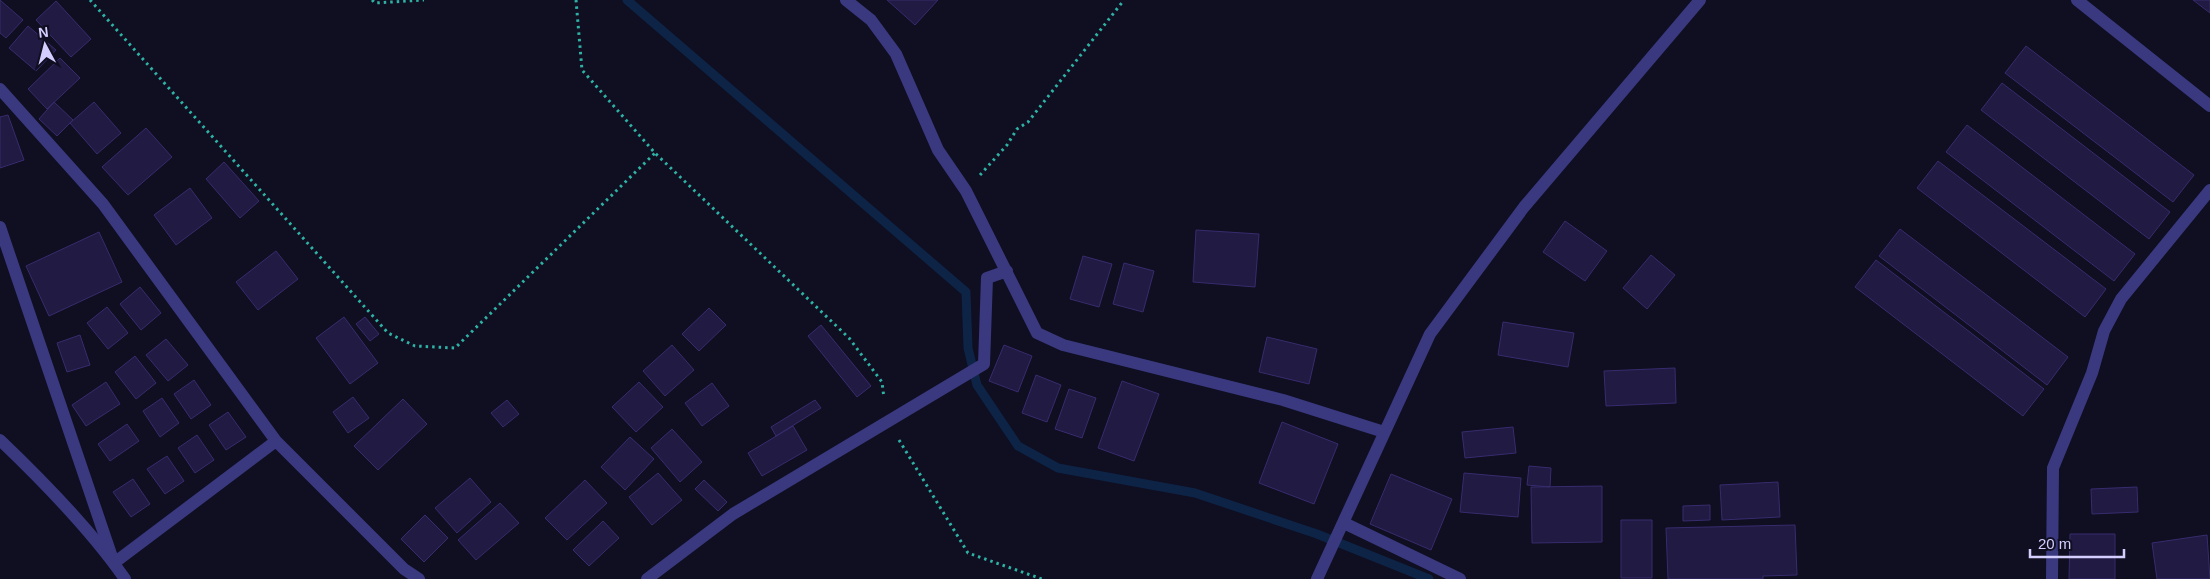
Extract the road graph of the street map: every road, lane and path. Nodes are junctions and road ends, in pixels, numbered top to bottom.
1 (90, 0) edge
2 (372, 0) edge
3 (424, 0) edge
4 (576, 0) edge
5 (846, 0) edge
6 (1124, 0) edge
7 (1700, 0) edge
8 (2077, 0) edge
9 (0, 89) edge
10 (2210, 106) edge
11 (655, 153) junction
12 (2210, 190) edge
13 (966, 191) junction
14 (0, 227) edge
15 (1007, 271) junction
16 (887, 422) junction
17 (1384, 432) junction
18 (0, 440) edge
19 (276, 441) junction
20 (1344, 523) junction
21 (114, 563) junction
22 (125, 579) edge
23 (419, 579) edge
24 (647, 579) edge
25 (1042, 579) edge
26 (1317, 579) edge
27 (1460, 579) edge
28 (2052, 579) edge

1 - 11 path
2 - 3 path
4 - 11 path
5 - 13 street
6 - 13 path
7 - 17 street
8 - 10 street
9 - 19 street
11 - 16 path
12 - 28 street
13 - 15 street
14 - 21 street
15 - 16 street
15 - 17 street
16 - 24 street
16 - 25 path
17 - 20 street
18 - 21 street
19 - 21 street
19 - 23 street
20 - 26 street
20 - 27 street
21 - 22 street

